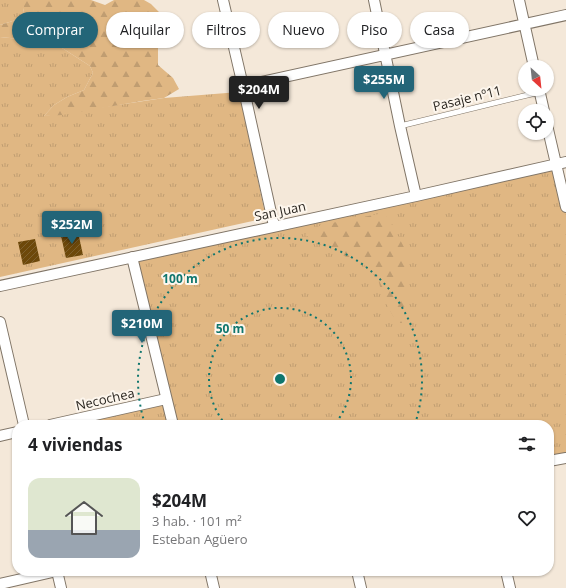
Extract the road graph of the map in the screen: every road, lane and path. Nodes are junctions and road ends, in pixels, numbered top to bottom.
1 (222, 0) edge
2 (374, 0) edge
3 (519, 0) edge
4 (566, 15) edge
5 (524, 23) junction
6 (385, 54) junction
7 (532, 60) edge
8 (243, 86) junction
9 (518, 95) edge
10 (400, 126) junction
11 (550, 140) edge
12 (566, 162) edge
13 (555, 164) junction
14 (416, 196) junction
15 (566, 207) edge
16 (274, 226) junction
17 (132, 257) junction
18 (0, 286) edge
19 (0, 322) edge
20 (166, 399) junction
21 (23, 420) edge
22 (72, 420) edge
23 (172, 420) edge
24 (12, 433) edge
25 (0, 436) edge
26 (566, 458) edge
27 (554, 460) edge
28 (35, 576) edge
29 (58, 576) edge
30 (211, 576) edge
31 (358, 576) edge
32 (507, 576) edge
33 (0, 584) edge
34 (61, 588) edge
35 (214, 588) edge
36 (361, 588) edge
37 (510, 588) edge

1 - 8 street
2 - 6 street
3 - 5 street
4 - 5 street
5 - 6 street
5 - 7 street
6 - 8 street
6 - 10 street
8 - 16 street
9 - 10 lane, Pasaje nº11
10 - 14 street
11 - 13 street
12 - 13 street, San Juan
13 - 14 street, San Juan
13 - 15 street
14 - 16 street, San Juan
16 - 17 street, San Juan
17 - 18 street, San Juan
17 - 20 street
19 - 21 street
20 - 22 street, Necochea
20 - 23 street
24 - 25 street
26 - 27 street
28 - 33 street
29 - 34 street
30 - 35 street
31 - 36 street
32 - 37 street

